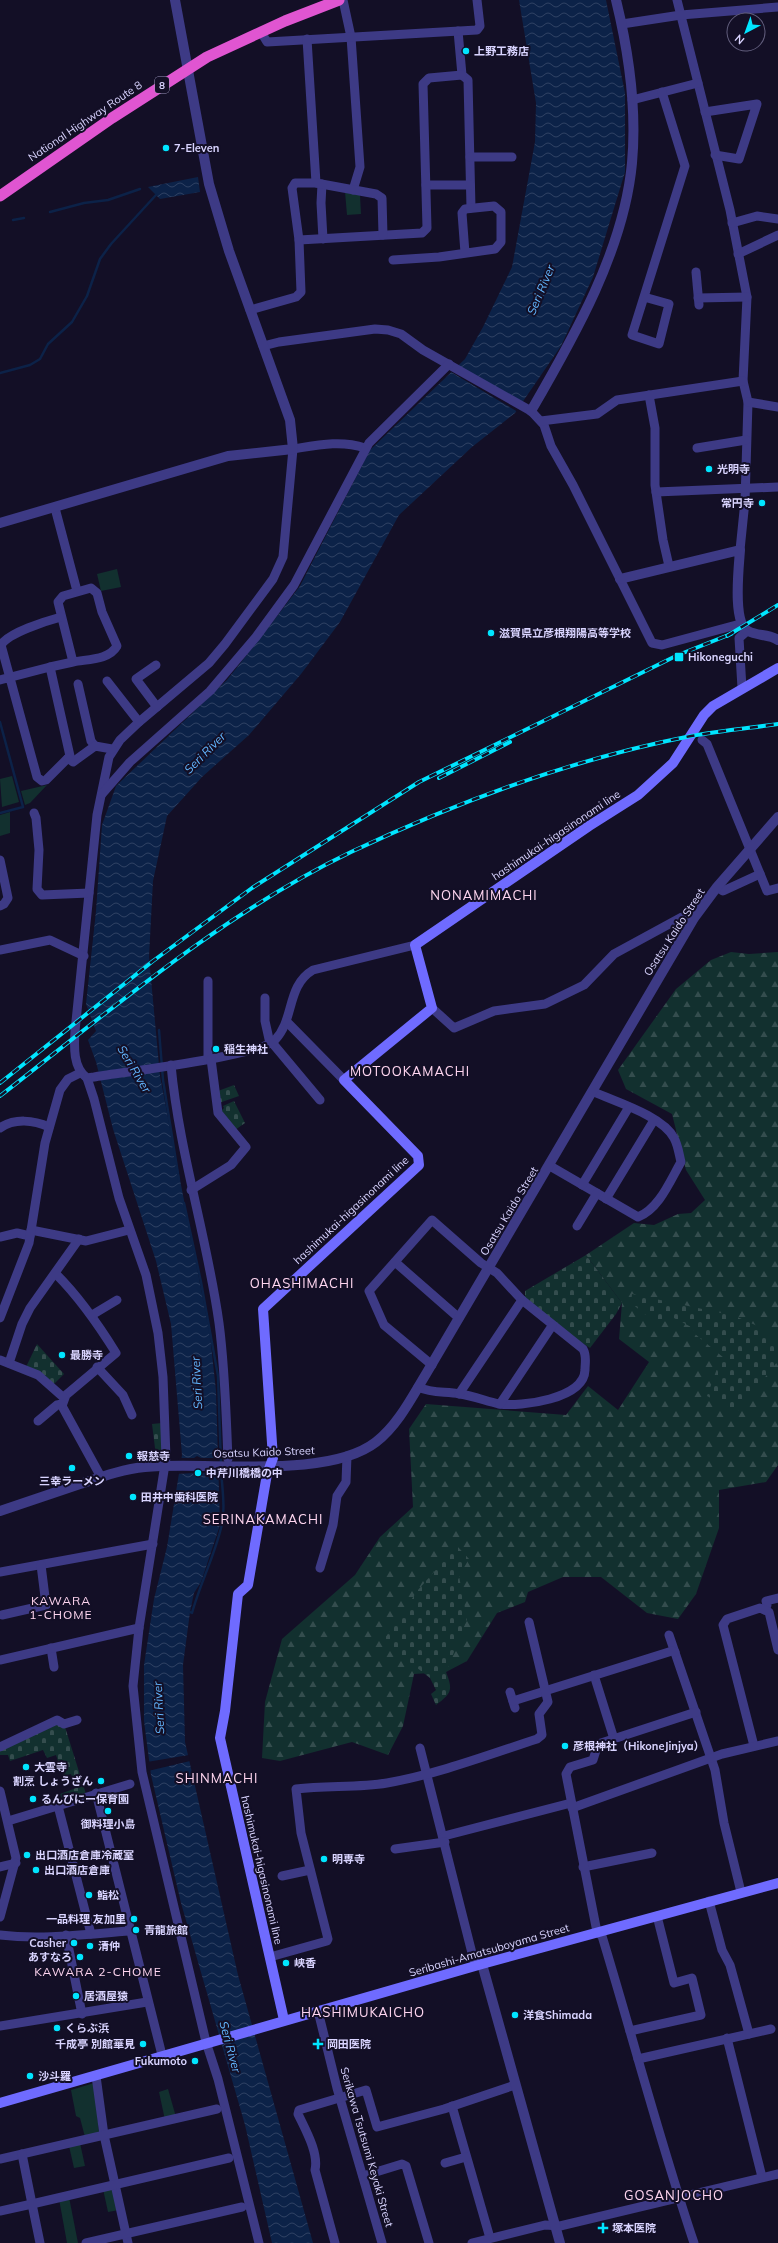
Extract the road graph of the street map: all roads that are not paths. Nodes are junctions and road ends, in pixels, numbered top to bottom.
1 (175, 0) edge
2 (339, 0) edge
3 (343, 0) edge
4 (476, 0) edge
5 (616, 0) edge
6 (677, 0) edge
7 (778, 7) edge
8 (681, 15) junction
9 (622, 24) junction
10 (458, 31) junction
11 (261, 32) junction
12 (351, 37) junction
13 (307, 39) junction
14 (189, 68) junction
15 (462, 75) junction
16 (698, 83) junction
17 (662, 92) junction
18 (632, 100) junction
19 (705, 112) junction
20 (715, 155) junction
21 (470, 157) junction
22 (512, 157) dead end
23 (319, 183) junction
24 (426, 185) junction
25 (470, 185) junction
26 (353, 190) junction
27 (0, 196) edge
28 (471, 208) junction
29 (778, 218) edge
30 (732, 223) junction
31 (383, 235) junction
32 (778, 235) edge
33 (323, 239) junction
34 (299, 240) junction
35 (465, 253) junction
36 (738, 254) junction
37 (393, 260) dead end
38 (696, 272) dead end
39 (644, 297) junction
40 (747, 297) junction
41 (250, 310) junction
42 (263, 346) junction
43 (452, 366) junction
44 (743, 381) junction
45 (649, 395) junction
46 (748, 402) junction
47 (778, 408) edge
48 (527, 409) junction
49 (541, 421) junction
50 (746, 440) junction
51 (365, 448) junction
52 (697, 448) dead end
53 (293, 449) junction
54 (778, 487) edge
55 (745, 488) junction
56 (656, 492) junction
57 (55, 508) junction
58 (0, 523) edge
59 (740, 550) junction
60 (669, 566) junction
61 (620, 579) junction
62 (77, 592) junction
63 (61, 617) junction
64 (744, 627) junction
65 (778, 640) edge
66 (73, 662) junction
67 (156, 665) dead end
68 (50, 667) junction
69 (778, 668) edge
70 (10, 678) junction
71 (0, 680) edge
72 (107, 681) dead end
73 (78, 684) dead end
74 (742, 688) junction
75 (157, 707) junction
76 (139, 722) junction
77 (702, 740) dead end
78 (95, 746) junction
79 (112, 749) junction
80 (68, 758) junction
81 (102, 794) junction
82 (34, 813) dead end
83 (778, 817) edge
84 (751, 847) junction
85 (0, 860) edge
86 (760, 874) junction
87 (717, 887) junction
88 (778, 888) edge
89 (89, 893) junction
90 (0, 906) edge
91 (694, 918) junction
92 (415, 945) junction
93 (0, 950) edge
94 (84, 956) junction
95 (208, 981) dead end
96 (265, 998) dead end
97 (432, 1008) junction
98 (287, 1022) junction
99 (273, 1043) junction
100 (210, 1059) junction
101 (167, 1065) junction
102 (87, 1076) junction
103 (344, 1080) junction
104 (594, 1092) junction
105 (320, 1100) dead end
106 (629, 1107) junction
107 (654, 1120) junction
108 (49, 1127) junction
109 (0, 1128) edge
110 (550, 1166) junction
111 (582, 1185) junction
112 (191, 1190) junction
113 (597, 1193) junction
114 (606, 1199) junction
115 (577, 1226) dead end
116 (129, 1230) junction
117 (31, 1233) junction
118 (0, 1237) edge
119 (79, 1239) junction
120 (395, 1262) junction
121 (489, 1268) junction
122 (56, 1274) junction
123 (117, 1300) dead end
124 (522, 1300) junction
125 (92, 1315) junction
126 (0, 1318) edge
127 (459, 1318) junction
128 (552, 1326) junction
129 (0, 1360) edge
130 (9, 1363) junction
131 (432, 1365) junction
132 (97, 1367) junction
133 (418, 1387) junction
134 (459, 1394) junction
135 (63, 1401) junction
136 (500, 1404) junction
137 (132, 1415) dead end
138 (38, 1421) dead end
139 (347, 1456) junction
140 (227, 1462) junction
141 (168, 1466) junction
142 (270, 1466) junction
143 (101, 1477) junction
144 (0, 1511) edge
145 (153, 1544) junction
146 (41, 1564) junction
147 (320, 1568) dead end
148 (0, 1572) edge
149 (778, 1598) edge
150 (765, 1610) junction
151 (2, 1615) dead end
152 (529, 1622) dead end
153 (139, 1628) junction
154 (669, 1635) dead end
155 (51, 1648) junction
156 (778, 1650) edge
157 (675, 1652) junction
158 (0, 1660) edge
159 (54, 1667) dead end
160 (594, 1675) junction
161 (545, 1691) junction
162 (510, 1692) dead end
163 (696, 1712) junction
164 (77, 1720) dead end
165 (614, 1739) junction
166 (778, 1740) edge
167 (754, 1746) junction
168 (0, 1747) edge
169 (420, 1748) dead end
170 (712, 1758) junction
171 (427, 1774) junction
172 (130, 1784) dead end
173 (0, 1791) edge
174 (96, 1793) junction
175 (58, 1806) junction
176 (572, 1806) junction
177 (8, 1822) junction
178 (444, 1839) junction
179 (395, 1849) dead end
180 (652, 1853) dead end
181 (16, 1863) junction
182 (0, 1867) edge
183 (583, 1867) junction
184 (310, 1870) junction
185 (282, 1876) dead end
186 (778, 1883) edge
187 (741, 1892) junction
188 (709, 1901) junction
189 (657, 1916) junction
190 (0, 1917) edge
191 (130, 1931) junction
192 (597, 1932) junction
193 (0, 1934) edge
194 (91, 1934) junction
195 (66, 1936) junction
196 (270, 1957) junction
197 (482, 1964) junction
198 (147, 2002) junction
199 (318, 2011) junction
200 (82, 2014) junction
201 (284, 2020) junction
202 (0, 2026) edge
203 (771, 2028) dead end
204 (630, 2031) junction
205 (749, 2034) junction
206 (727, 2038) junction
207 (210, 2041) junction
208 (162, 2055) junction
209 (638, 2059) junction
210 (96, 2076) junction
211 (515, 2085) junction
212 (340, 2098) junction
213 (0, 2103) edge
214 (452, 2106) junction
215 (218, 2109) dead end
216 (104, 2135) junction
217 (22, 2154) junction
218 (466, 2157) junction
219 (229, 2158) dead end
220 (0, 2159) edge
221 (445, 2163) dead end
222 (778, 2174) edge
223 (363, 2176) junction
224 (762, 2177) junction
225 (116, 2185) junction
226 (679, 2198) junction
227 (32, 2204) junction
228 (242, 2207) dead end
229 (0, 2211) edge
230 (555, 2227) junction
231 (127, 2238) edge
232 (490, 2238) junction
233 (40, 2243) edge
234 (86, 2243) edge
235 (259, 2243) edge
236 (335, 2243) edge
237 (382, 2243) edge
238 (430, 2243) edge
239 (472, 2243) edge
240 (560, 2243) edge
241 (694, 2243) edge

1 - 14 street
2 - 11 highway, National Highway Route 8 / 8
3 - 12 street
4 - 10 street
5 - 9 street
6 - 8 street
7 - 8 street
8 - 9 street
8 - 16 street
9 - 18 street
10 - 12 street
10 - 15 street
11 - 13 street
11 - 14 highway, National Highway Route 8 / 8
12 - 13 street
12 - 26 street
13 - 23 street
14 - 27 highway, National Highway Route 8 / 8
14 - 41 street
15 - 21 street
15 - 24 street
16 - 17 street
16 - 19 street
17 - 18 street
17 - 39 street
18 - 48 street
19 - 20 street
19 - 20 street
20 - 30 street
21 - 22 street
21 - 25 street
23 - 26 street
23 - 33 street
23 - 34 street
24 - 25 street
24 - 31 street
25 - 28 street
26 - 31 street
28 - 35 street
28 - 35 street
29 - 30 street
30 - 36 street
31 - 33 street
32 - 36 street
33 - 34 street
34 - 41 street
35 - 37 street
36 - 40 street
38 - 40 street
39 - 39 street
40 - 44 street
41 - 42 street
42 - 43 street
42 - 53 street
43 - 48 street
43 - 51 street
44 - 45 street
44 - 46 street
45 - 49 street
45 - 56 street
46 - 47 street
46 - 50 street
48 - 49 street
49 - 61 street
50 - 52 street
50 - 55 street
51 - 53 street
51 - 81 street
53 - 57 street
53 - 75 street
54 - 55 street
55 - 56 street
55 - 59 street
56 - 60 street
57 - 58 street
57 - 62 street
59 - 60 street
59 - 64 street
60 - 61 street
61 - 64 street
62 - 63 street
62 - 66 street
63 - 66 street
63 - 70 street
64 - 65 street
64 - 74 street
66 - 68 street
67 - 75 street
68 - 70 street
68 - 80 street
69 - 74 main road, hashimukai-higasinonami line
70 - 71 street
70 - 80 street
72 - 76 street
73 - 78 street
74 - 92 main road, hashimukai-higasinonami line
75 - 76 street
76 - 79 street
77 - 84 street
78 - 79 street
78 - 80 street
79 - 81 street
81 - 89 street
82 - 89 street
83 - 84 street, Osatsu Kaido Street
84 - 86 street
84 - 87 street, Osatsu Kaido Street
85 - 90 street
86 - 87 street
86 - 88 street
87 - 91 street, Osatsu Kaido Street
89 - 94 street
91 - 97 street
91 - 104 street, Osatsu Kaido Street
92 - 97 main road
92 - 98 street
93 - 94 street
94 - 102 street
95 - 100 street
96 - 99 street
97 - 103 main road
98 - 99 street
98 - 103 street
99 - 100 street
99 - 105 street
100 - 101 street
100 - 112 street
101 - 102 street
101 - 112 street
102 - 108 street
102 - 116 street
103 - 142 main road, hashimukai-higasinonami line
104 - 106 street
104 - 110 street, Osatsu Kaido Street
106 - 107 street
106 - 111 street
107 - 114 street
107 - 114 street
108 - 109 street
108 - 117 street
110 - 111 street
110 - 121 street, Osatsu Kaido Street
111 - 113 street
112 - 140 street
113 - 114 street
113 - 115 street
116 - 119 street
116 - 141 street
117 - 118 street
117 - 119 street
117 - 126 street
119 - 122 street
120 - 121 street
120 - 127 street
120 - 131 street
121 - 124 street
121 - 127 street, Osatsu Kaido Street
122 - 125 street
122 - 130 street
123 - 125 street
124 - 128 street
124 - 134 street
125 - 132 street
127 - 131 street, Osatsu Kaido Street
128 - 136 street
128 - 136 street
129 - 130 street
130 - 135 street
131 - 133 street, Osatsu Kaido Street
132 - 135 street
132 - 137 street
133 - 134 street
133 - 139 street, Osatsu Kaido Street
134 - 136 street
135 - 138 street
135 - 143 street
139 - 142 street, Osatsu Kaido Street
139 - 147 street
140 - 141 street, Osatsu Kaido Street
140 - 142 street, Osatsu Kaido Street
141 - 143 street, Osatsu Kaido Street
141 - 145 street
142 - 196 main road, hashimukai-higasinonami line
143 - 144 street, Osatsu Kaido Street
145 - 146 street
145 - 153 street
146 - 148 street
146 - 151 street
149 - 150 street
150 - 156 street
150 - 167 street
152 - 161 street
153 - 155 street
153 - 207 street
154 - 157 street
155 - 158 street
155 - 159 street
157 - 160 street
157 - 163 street
160 - 161 street
160 - 165 street
161 - 162 street
161 - 171 street
163 - 165 street
163 - 170 street
164 - 168 street
165 - 176 street
166 - 167 street
167 - 170 street
169 - 171 street
170 - 176 street
170 - 187 street
171 - 178 street
171 - 184 street
172 - 174 street
173 - 177 street
174 - 175 street
174 - 191 street
175 - 177 street
175 - 194 street
176 - 178 street
176 - 183 street
177 - 181 street
178 - 179 street
178 - 197 street
180 - 183 street
181 - 182 street
181 - 190 street
183 - 192 street
184 - 185 street
184 - 196 street
186 - 187 main road, Seribashi-Amatsuboyama Street
187 - 188 main road, Seribashi-Amatsuboyama Street
188 - 189 main road, Seribashi-Amatsuboyama Street
188 - 205 street
189 - 192 main road, Seribashi-Amatsuboyama Street
189 - 204 street
191 - 194 street
191 - 198 street
192 - 197 main road, Seribashi-Amatsuboyama Street
192 - 204 street
193 - 195 street
194 - 195 street
195 - 200 street
196 - 201 main road, hashimukai-higasinonami line
197 - 199 main road, Seribashi-Amatsuboyama Street
197 - 211 street
198 - 200 street
198 - 208 street
199 - 201 main road, Seribashi-Amatsuboyama Street
199 - 212 street, Serikawa Tsutsumi Keyaki Street
200 - 202 street
201 - 207 main road, Seribashi-Amatsuboyama Street
203 - 205 street
204 - 209 street
205 - 206 street
206 - 209 street
206 - 224 street
207 - 208 main road, Seribashi-Amatsuboyama Street
207 - 235 street
208 - 210 main road, Seribashi-Amatsuboyama Street
209 - 226 street
210 - 213 main road, Seribashi-Amatsuboyama Street
210 - 216 street
211 - 214 street
211 - 230 street
212 - 214 street
212 - 223 street, Serikawa Tsutsumi Keyaki Street
212 - 236 street
214 - 218 street
215 - 216 street
216 - 217 street
216 - 225 street
217 - 220 street
217 - 227 street
218 - 221 street
218 - 232 street
219 - 225 street
222 - 224 street
223 - 237 street, Serikawa Tsutsumi Keyaki Street
223 - 238 street
224 - 226 street
225 - 227 street
225 - 231 street
226 - 230 street
226 - 241 street
227 - 229 street
227 - 233 street
228 - 231 street
230 - 232 street
230 - 240 street
231 - 234 street
232 - 239 street

